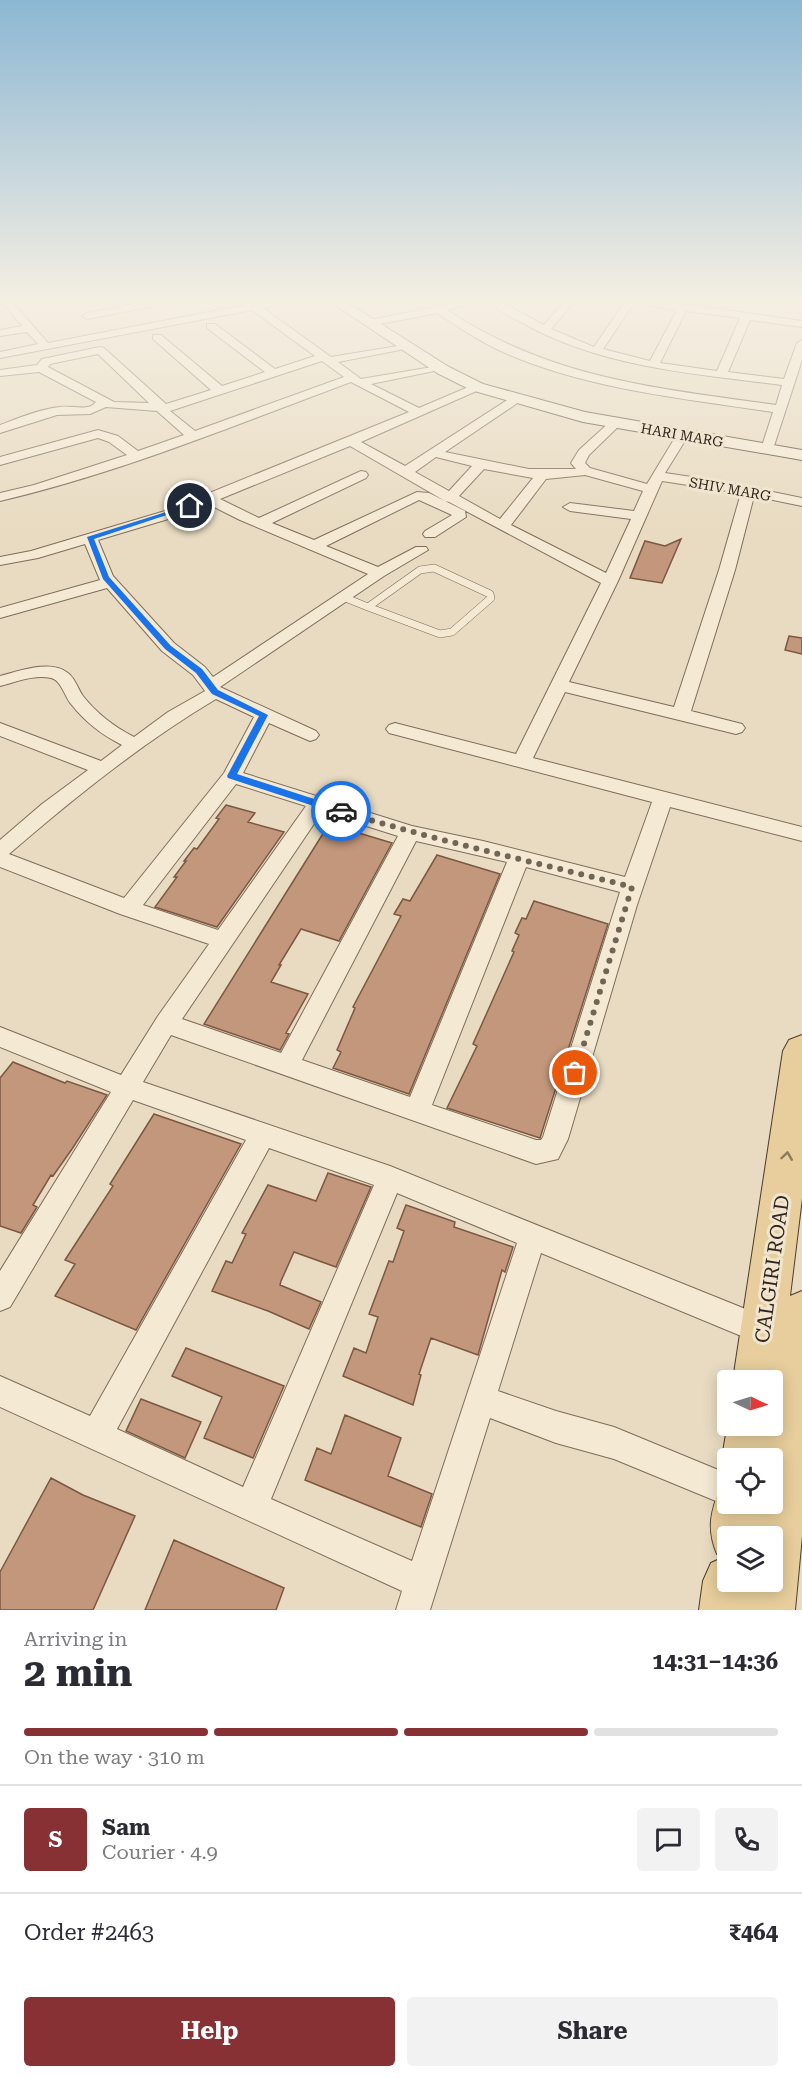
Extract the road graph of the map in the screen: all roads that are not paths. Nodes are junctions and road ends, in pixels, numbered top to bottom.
1 (60, 378) edge
2 (130, 378) edge
3 (205, 378) edge
4 (255, 378) edge
5 (352, 378) edge
6 (376, 378) edge
7 (461, 378) edge
8 (595, 378) edge
9 (753, 378) edge
10 (791, 378) edge
11 (356, 381) junction
12 (790, 383) junction
13 (477, 387) junction
14 (220, 391) junction
15 (515, 399) junction
16 (102, 400) junction
17 (161, 407) junction
18 (781, 409) junction
19 (418, 412) junction
20 (616, 423) junction
21 (0, 429) edge
22 (193, 435) junction
23 (682, 436) junction
24 (350, 441) junction
25 (766, 449) junction
26 (435, 453) junction
27 (802, 455) edge
28 (136, 456) junction
29 (0, 461) edge
30 (481, 464) junction
31 (585, 471) junction
32 (404, 473) junction
33 (543, 474) junction
34 (362, 475) dead end
35 (654, 483) junction
36 (748, 491) junction
37 (0, 496) edge
38 (450, 498) junction
39 (210, 499) junction
40 (802, 502) edge
41 (570, 507) dead end
42 (639, 516) junction
43 (260, 523) junction
44 (502, 526) junction
45 (430, 534) dead end
46 (90, 538) junction
47 (314, 546) junction
48 (422, 550) dead end
49 (0, 561) edge
50 (380, 573) junction
51 (610, 581) junction
52 (110, 582) junction
53 (343, 597) junction
54 (368, 607) junction
55 (0, 613) edge
56 (0, 681) edge
57 (559, 685) junction
58 (213, 689) junction
59 (681, 714) junction
60 (264, 715) junction
61 (736, 728) dead end
62 (0, 729) edge
63 (395, 729) dead end
64 (310, 735) dead end
65 (136, 745) junction
66 (522, 761) junction
67 (104, 769) junction
68 (232, 776) junction
69 (663, 798) junction
70 (317, 805) junction
71 (410, 833) junction
72 (802, 834) edge
73 (5, 841) edge
74 (519, 858) junction
75 (0, 859) edge
76 (632, 887) junction
77 (128, 908) junction
78 (222, 940) junction
79 (166, 1023) junction
80 (0, 1038) edge
81 (802, 1051) edge
82 (287, 1066) junction
83 (125, 1088) junction
84 (418, 1109) junction
85 (262, 1135) junction
86 (390, 1178) junction
87 (533, 1234) junction
88 (0, 1297) edge
89 (784, 1349) edge
90 (0, 1391) edge
91 (481, 1401) junction
92 (96, 1436) junction
93 (778, 1448) edge
94 (717, 1485) edge
95 (251, 1507) junction
96 (768, 1514) edge
97 (750, 1526) edge
98 (727, 1592) edge
99 (771, 1592) edge
100 (418, 1596) edge
101 (725, 1610) edge
102 (769, 1610) edge

1 - 16 street
2 - 17 street
3 - 14 street
4 - 14 street
5 - 11 street
6 - 11 street
7 - 13 street, HARI MARG
8 - 18 street
9 - 12 street
10 - 12 street
11 - 19 street
11 - 22 street
12 - 18 street
13 - 15 street, HARI MARG
13 - 19 street
14 - 17 street
15 - 20 street, HARI MARG
15 - 26 street
16 - 17 street
16 - 21 street
17 - 22 street
18 - 25 street
19 - 24 street
20 - 23 street, HARI MARG
20 - 31 street
22 - 28 street
23 - 25 street, HARI MARG
23 - 35 street
24 - 32 street
24 - 39 street
25 - 27 street, HARI MARG
26 - 30 street
26 - 32 street
28 - 29 street
28 - 37 street
30 - 33 street
30 - 38 street
31 - 33 street
31 - 35 street, SHIV MARG
32 - 38 street
33 - 44 street
34 - 43 street
35 - 36 street, SHIV MARG
35 - 42 street
36 - 40 street, SHIV MARG
36 - 59 street
38 - 44 street
39 - 43 street
39 - 46 street
41 - 42 street
42 - 51 street
43 - 47 street
44 - 51 street
45 - 47 street
46 - 49 street
46 - 52 street
47 - 50 street
48 - 50 street
50 - 53 street
51 - 57 street
52 - 55 street
52 - 58 street
53 - 54 lane
53 - 58 street
54 - 54 lane
56 - 65 street
57 - 59 street
57 - 66 street
58 - 60 street
58 - 65 street
59 - 61 street
60 - 64 street
60 - 68 street
62 - 67 street
63 - 66 street
65 - 67 street
66 - 69 street
67 - 73 street
68 - 70 street
68 - 77 street
69 - 72 street
69 - 76 street
70 - 71 street
70 - 78 street
71 - 74 street
71 - 82 street
74 - 76 street
74 - 84 street
75 - 77 street
76 - 84 street
77 - 78 street
78 - 79 street
79 - 82 street
79 - 83 street
80 - 83 street
89 -> 81 main road, CALGIRI ROAD
82 - 84 street
83 - 85 street
83 - 88 street
85 - 86 street
85 - 92 street
86 - 87 street
86 - 95 street
87 - 89 street
87 - 91 street
89 - 93 main road, CALGIRI ROAD
90 - 92 street
91 - 94 street
91 - 100 street
92 - 95 street
95 - 100 street
96 - 97 main road, CALGIRI ROAD
98 - 101 main road
99 - 102 main road

